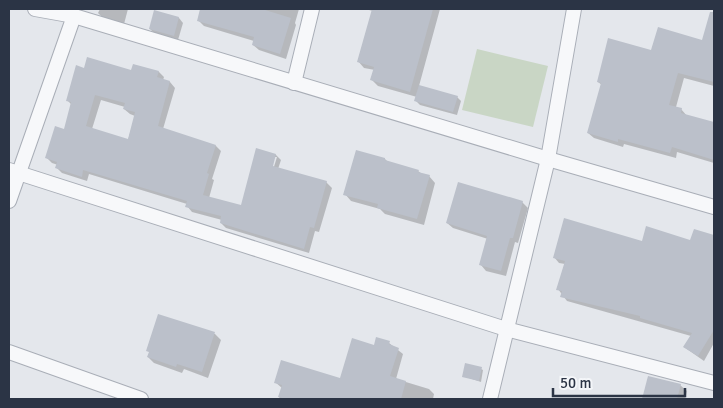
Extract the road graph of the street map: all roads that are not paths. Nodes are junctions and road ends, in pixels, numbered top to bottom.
1 (35, 9) edge
2 (312, 9) edge
3 (574, 9) edge
4 (74, 16) junction
5 (294, 83) junction
6 (548, 159) junction
7 (14, 172) edge
8 (9, 201) edge
9 (714, 207) edge
10 (506, 329) junction
11 (9, 352) edge
12 (714, 383) edge
13 (141, 399) edge
14 (490, 399) edge

1 - 4 street
2 - 5 street
3 - 6 street
4 - 5 street
4 - 7 street
5 - 6 street
6 - 9 street
6 - 10 street
7 - 8 street
7 - 10 street
10 - 12 street
10 - 14 street
11 - 13 street

